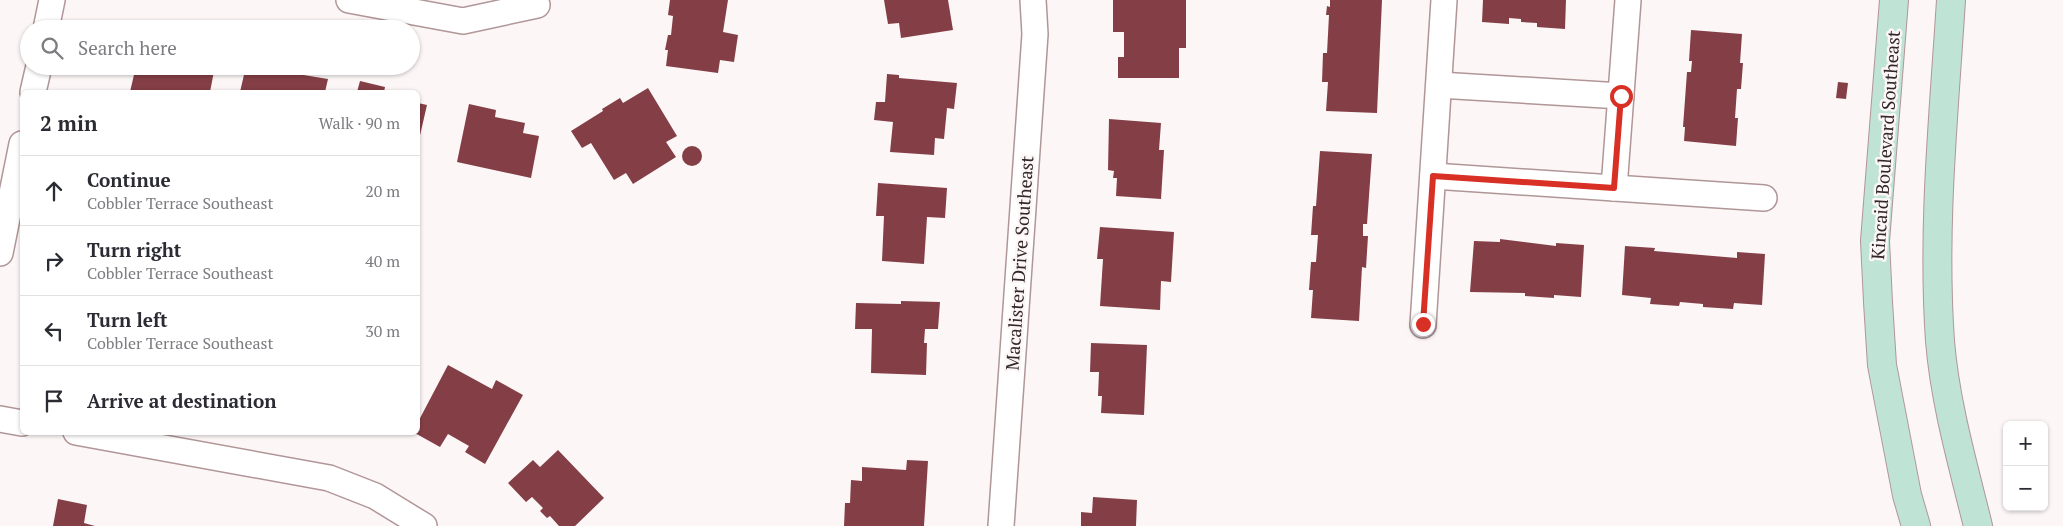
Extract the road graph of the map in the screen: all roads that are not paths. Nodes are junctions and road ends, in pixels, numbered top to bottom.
1 (52, 0) edge
2 (348, 0) edge
3 (1033, 0) edge
4 (1444, 0) edge
5 (1628, 0) edge
6 (1894, 0) edge
7 (1951, 0) edge
8 (538, 5) dead end
9 (48, 20) edge
10 (36, 75) edge
11 (1439, 84) junction
12 (33, 90) edge
13 (1621, 96) junction
14 (20, 154) edge
15 (1433, 176) junction
16 (1614, 188) junction
17 (1764, 198) dead end
18 (0, 253) edge
19 (1423, 324) dead end
20 (0, 419) edge
21 (20, 423) edge
22 (92, 435) edge
23 (424, 526) edge
24 (1000, 526) edge
25 (1916, 526) edge
26 (1978, 526) edge

1 - 9 street
2 - 8 street
3 - 24 street, Macalister Drive Southeast
4 - 11 street
5 - 13 street
6 - 25 street, Kincaid Boulevard Southeast
7 - 26 street
10 - 12 street
11 - 13 street
11 - 15 street
13 - 16 street
14 - 18 street
15 - 16 street
15 - 19 street
16 - 17 street
20 - 21 street
22 - 23 street

